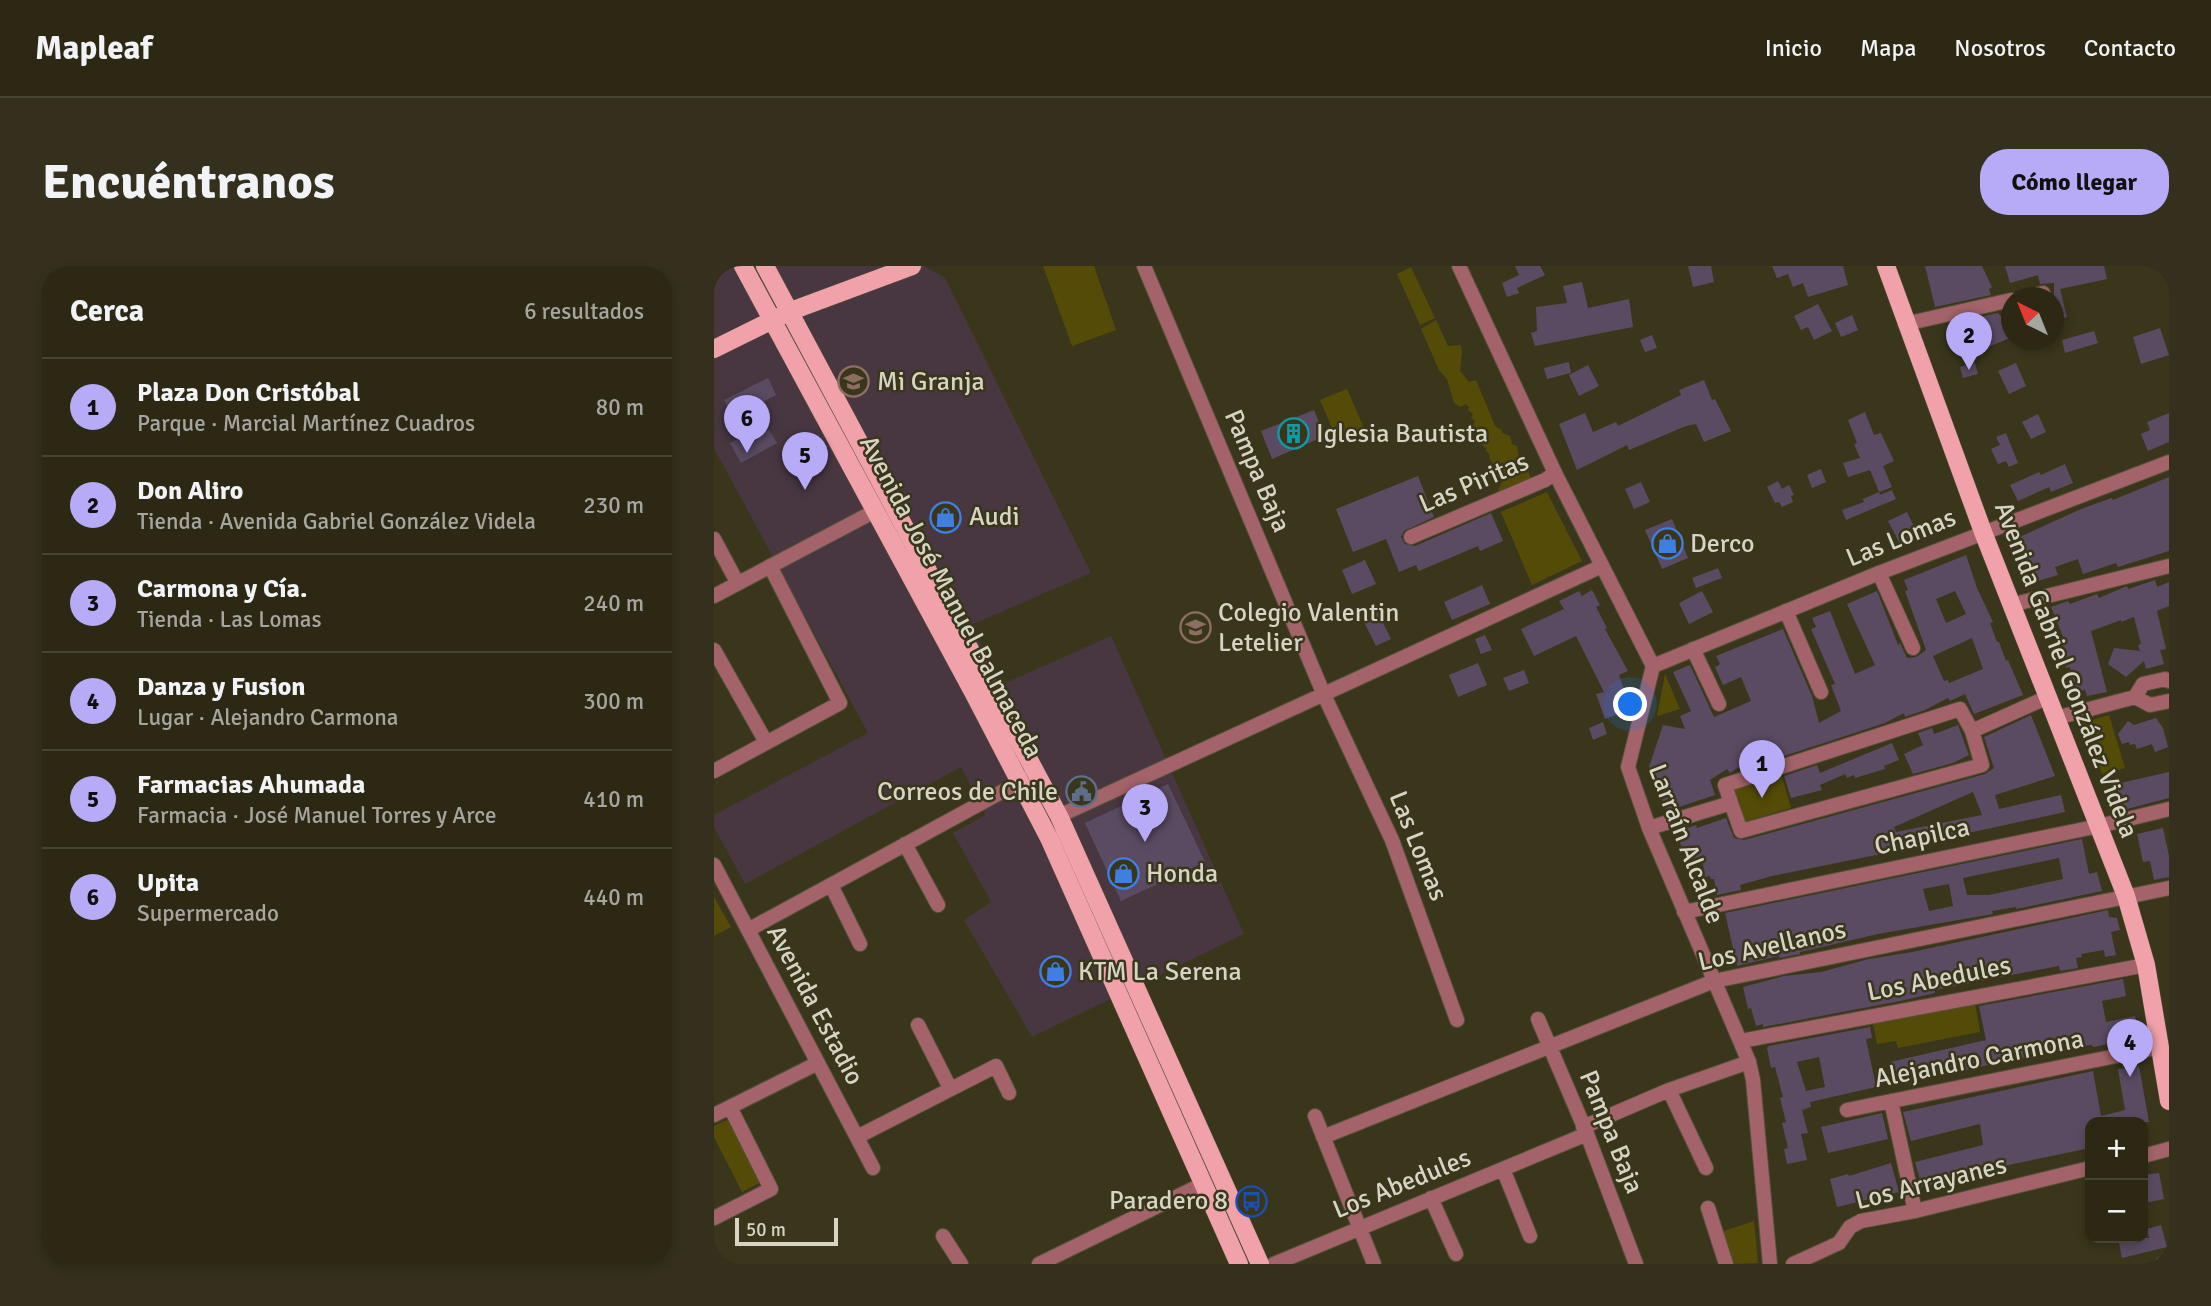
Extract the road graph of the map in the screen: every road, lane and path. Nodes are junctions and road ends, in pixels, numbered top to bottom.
1 (743, 266) edge
2 (765, 266) edge
3 (912, 266) edge
4 (1144, 266) edge
5 (1459, 266) edge
6 (1886, 266) edge
7 (2001, 302) edge
8 (790, 312) junction
9 (772, 320) junction
10 (1905, 324) junction
11 (714, 349) edge
12 (2169, 462) edge
13 (1555, 474) junction
14 (875, 511) junction
15 (1983, 532) junction
16 (1411, 537) dead end
17 (714, 539) edge
18 (770, 566) junction
19 (1602, 566) junction
20 (2169, 566) edge
21 (1879, 573) junction
22 (737, 582) junction
23 (714, 596) edge
24 (2011, 605) junction
25 (1786, 611) junction
26 (1913, 648) dead end
27 (1693, 649) junction
28 (714, 650) edge
29 (1653, 666) junction
30 (2169, 681) edge
31 (1821, 692) dead end
32 (1324, 695) junction
33 (2048, 697) junction
34 (2135, 697) junction
35 (2169, 701) edge
36 (1719, 704) dead end
37 (2056, 718) junction
38 (1972, 731) junction
39 (766, 742) junction
40 (714, 771) edge
41 (1028, 778) junction
42 (1731, 803) junction
43 (2169, 809) edge
44 (1059, 816) junction
45 (2099, 826) junction
46 (1649, 828) junction
47 (905, 844) junction
48 (714, 865) edge
49 (831, 885) junction
50 (2169, 888) edge
51 (2126, 896) junction
52 (938, 905) dead end
53 (1684, 912) junction
54 (748, 930) junction
55 (860, 944) dead end
56 (2146, 965) junction
57 (1714, 981) junction
58 (1457, 1020) dead end
59 (1538, 1020) dead end
60 (918, 1025) dead end
61 (1741, 1041) junction
62 (1550, 1047) junction
63 (2161, 1047) junction
64 (1749, 1062) junction
65 (818, 1063) junction
66 (950, 1088) junction
67 (1669, 1090) junction
68 (1009, 1093) dead end
69 (1891, 1101) junction
70 (2169, 1101) edge
71 (730, 1107) junction
72 (1847, 1110) dead end
73 (714, 1115) edge
74 (1315, 1116) dead end
75 (1585, 1130) junction
76 (1323, 1137) junction
77 (857, 1138) junction
78 (2169, 1149) edge
79 (2148, 1155) edge
80 (873, 1168) dead end
81 (1706, 1168) dead end
82 (1503, 1169) junction
83 (2085, 1169) edge
84 (1203, 1184) junction
85 (1431, 1198) junction
86 (1708, 1208) dead end
87 (1914, 1211) junction
88 (714, 1218) edge
89 (1358, 1228) junction
90 (943, 1236) dead end
91 (1530, 1236) dead end
92 (1456, 1254) dead end
93 (2169, 1262) edge
94 (961, 1264) edge
95 (1040, 1264) edge
96 (1239, 1264) edge
97 (1260, 1264) edge
98 (1274, 1264) edge
99 (1374, 1264) edge
100 (1636, 1264) edge
101 (1726, 1264) edge
102 (1770, 1264) edge
103 (1793, 1264) edge
104 (2162, 1264) edge

1 - 9 main road, Avenida José Manuel Balmaceda
2 - 8 main road, Avenida José Manuel Balmaceda
3 - 8 main road
4 - 32 street, Pampa Baja
5 - 13 street
6 - 10 main road, Avenida Gabriel González Videla
7 - 10 street
8 - 9 main road
8 - 41 main road, Avenida José Manuel Balmaceda
9 - 11 main road
9 - 14 main road, Avenida José Manuel Balmaceda
10 - 15 main road, Avenida Gabriel González Videla
12 - 15 street, Las Lomas
13 - 16 street, Las Piritas
13 - 19 street
14 - 18 street
14 - 41 main road, Avenida José Manuel Balmaceda
15 - 21 street, Las Lomas
15 - 24 main road, Avenida Gabriel González Videla
17 - 22 street
18 - 22 street
18 - 39 street
19 - 29 street
19 - 32 street
20 - 24 street
21 - 25 street, Las Lomas
21 - 26 street
22 - 23 street
24 - 33 main road, Avenida Gabriel González Videla
25 - 27 street, Las Lomas
25 - 31 street
27 - 29 street, Las Lomas
27 - 36 street
28 - 39 street
29 - 46 street, Larraín Alcalde
30 - 34 street
32 - 44 street
32 - 58 street, Las Lomas
33 - 37 main road, Avenida Gabriel González Videla
33 - 38 street
34 - 35 street
34 - 37 street
37 - 45 main road, Avenida Gabriel González Videla
38 - 42 street
38 - 42 street
39 - 40 street
41 - 44 main road, Avenida José Manuel Balmaceda
41 - 47 street
41 - 84 main road, Avenida José Manuel Balmaceda
42 - 46 street
43 - 45 street, Chapilca
44 - 97 main road, Avenida José Manuel Balmaceda
45 - 51 main road, Avenida Gabriel González Videla
45 - 53 street, Chapilca
46 - 53 street, Larraín Alcalde
47 - 49 street
47 - 52 street
48 - 54 street, Avenida Estadio
49 - 54 street
49 - 55 street
50 - 51 street, Los Avellanos
51 - 56 main road, Avenida Gabriel González Videla
51 - 57 street, Los Avellanos
53 - 57 street, Larraín Alcalde
54 - 65 street, Avenida Estadio
56 - 61 street, Los Abedules
56 - 63 main road, Avenida Gabriel González Videla
57 - 61 street, Larraín Alcalde
57 - 62 street, Los Avellanos
59 - 62 street, Pampa Baja
60 - 66 street
61 - 64 street, Larraín Alcalde
62 - 75 street, Pampa Baja
62 - 76 street, Los Avellanos
63 - 69 street, Alejandro Carmona
63 - 70 main road, Avenida Gabriel González Videla
64 - 67 street, Los Abedules
64 - 102 street, Larraín Alcalde
65 - 71 street
65 - 77 street, Avenida Estadio
66 - 68 street
66 - 77 street
67 - 75 street, Los Abedules
67 - 81 street
69 - 72 street, Alejandro Carmona
69 - 87 street
71 - 73 street
71 - 88 street
74 - 76 street
75 - 82 street, Los Abedules
75 - 100 street, Pampa Baja
76 - 89 street
77 - 80 street, Avenida Estadio
78 - 79 street
82 - 85 street, Los Abedules
82 - 91 street
83 - 87 street, Los Arrayanes
84 - 95 street
84 - 96 main road, Avenida José Manuel Balmaceda
85 - 89 street, Los Abedules
85 - 92 street
86 - 101 street
87 - 103 street, Los Arrayanes
89 - 98 street, Los Abedules
89 - 99 street
90 - 94 street
93 - 104 street

